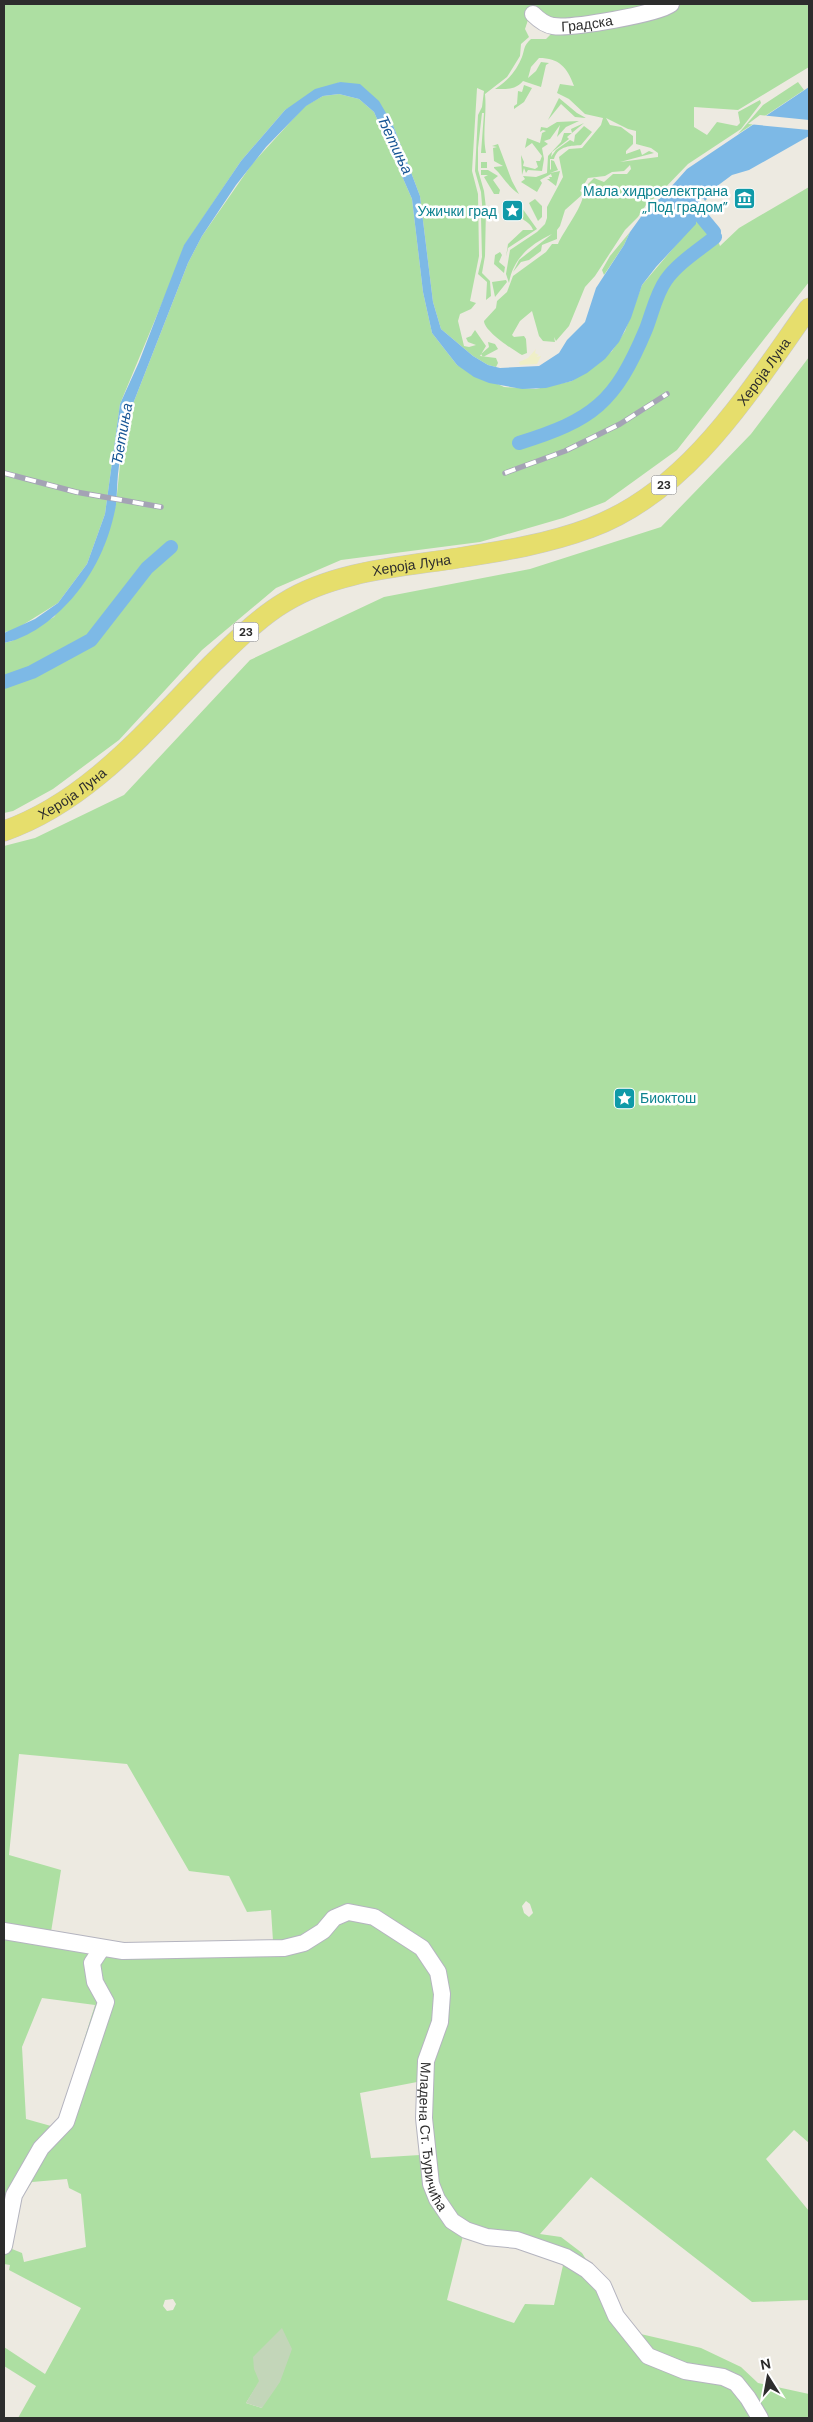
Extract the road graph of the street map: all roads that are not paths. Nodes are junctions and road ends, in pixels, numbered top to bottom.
1 (671, 4) edge
2 (533, 14) dead end
3 (809, 308) edge
4 (4, 831) edge
5 (4, 1931) edge
6 (102, 1948) junction
7 (4, 2246) edge
8 (760, 2418) edge

1 - 2 street, Градска
3 - 4 main road, Хероја Луна / 23
5 - 6 street, Младена Ст. Ђуричића
6 - 7 street
6 - 8 street, Младена Ст. Ђуричића

